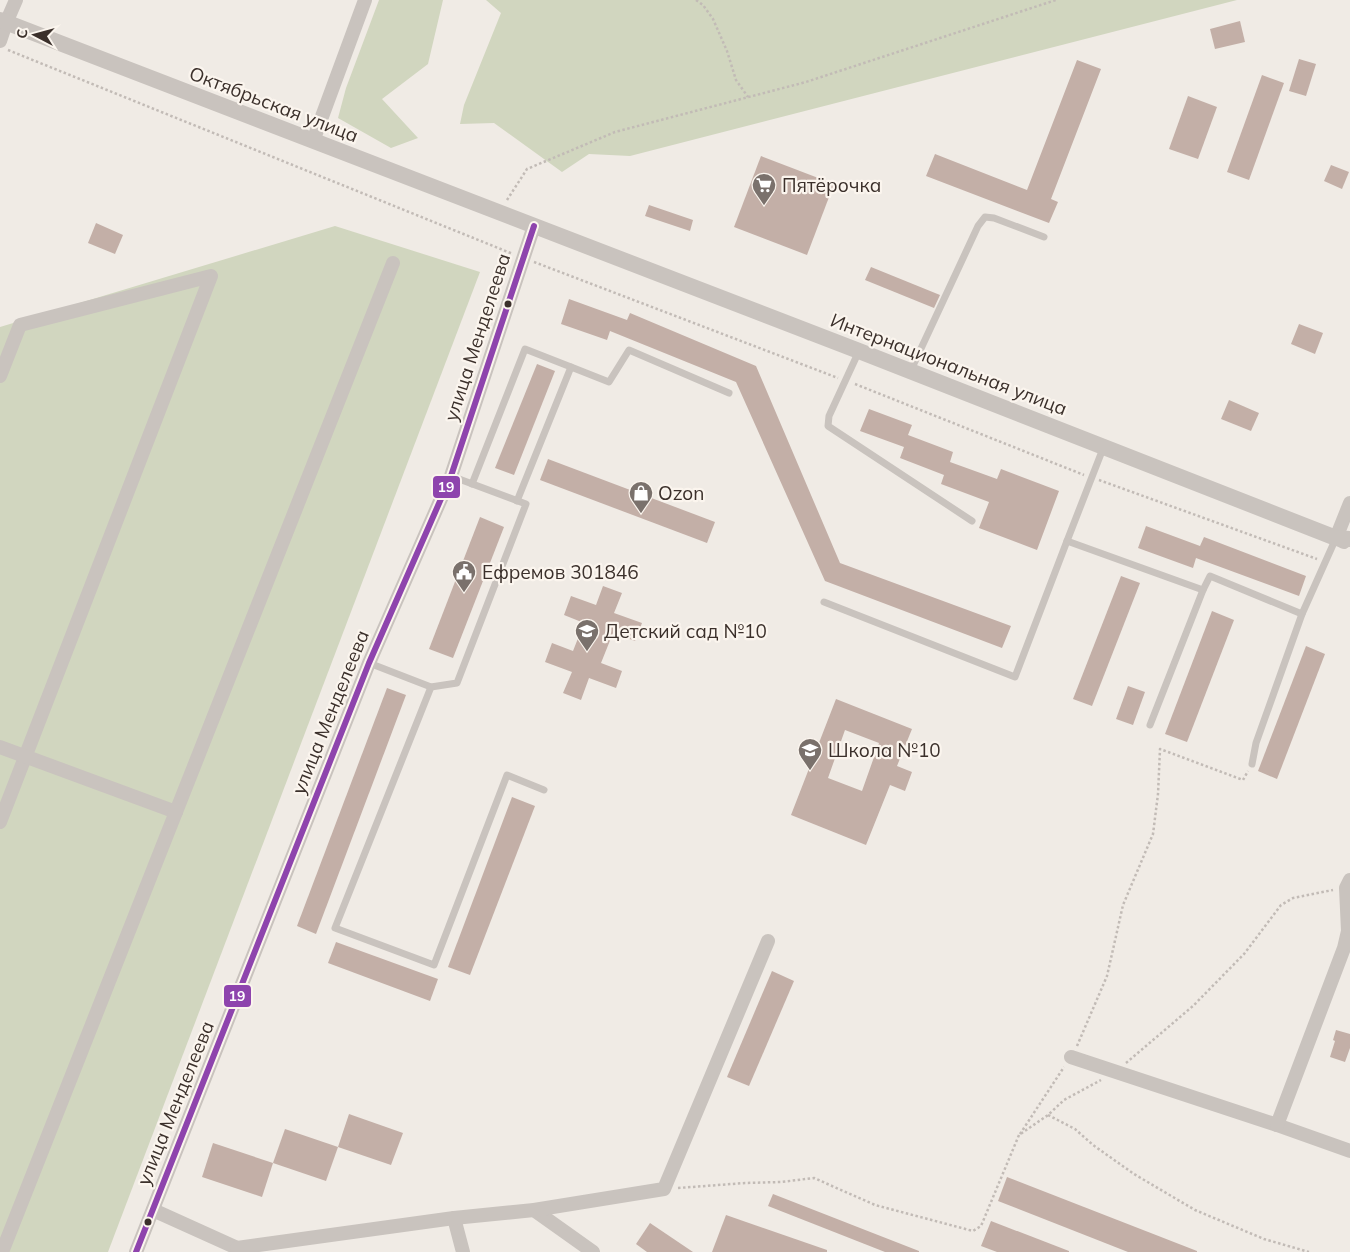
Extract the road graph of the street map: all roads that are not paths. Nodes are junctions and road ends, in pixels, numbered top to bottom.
1 (16, 0) edge
2 (365, 0) edge
3 (3, 22) edge
4 (0, 41) edge
5 (313, 141) junction
6 (534, 226) junction
7 (1044, 237) dead end
8 (393, 263) dead end
9 (859, 351) junction
10 (571, 367) junction
11 (910, 371) junction
12 (0, 376) edge
13 (729, 392) dead end
14 (1104, 446) junction
15 (451, 476) junction
16 (472, 484) junction
17 (516, 500) junction
18 (1350, 503) edge
19 (972, 521) dead end
20 (1345, 540) edge
21 (1067, 541) junction
22 (1203, 590) junction
23 (824, 602) dead end
24 (1302, 614) junction
25 (369, 663) junction
26 (431, 687) junction
27 (1150, 725) dead end
28 (0, 747) edge
29 (25, 757) junction
30 (1252, 764) road end
31 (544, 790) dead end
32 (176, 812) junction
33 (0, 822) edge
34 (1348, 884) edge
35 (1349, 907) edge
36 (768, 941) dead end
37 (1071, 1057) road end
38 (1277, 1124) junction
39 (1350, 1151) edge
40 (153, 1210) junction
41 (534, 1210) junction
42 (454, 1218) junction
43 (239, 1250) edge
44 (2, 1252) edge
45 (136, 1252) edge
46 (463, 1252) edge
47 (593, 1252) edge

1 - 3 street
2 - 5 street
3 - 4 street
3 - 5 street, Октябрьская улица
5 - 6 street, Октябрьская улица
6 - 9 street, Интернациональная улица
6 - 15 street, улица Менделеева
7 - 11 lane
8 - 32 street
9 - 11 street, Интернациональная улица
9 - 19 lane
10 - 13 lane
10 - 16 lane
10 - 17 lane
11 - 14 street, Интернациональная улица
12 - 29 street
14 - 20 street, Интернациональная улица
14 - 21 lane
15 - 16 lane
15 - 25 street, улица Менделеева
16 - 17 lane
17 - 26 lane
18 - 20 street
20 - 24 lane
21 - 22 lane
21 - 23 lane
22 - 24 lane
22 - 27 lane
24 - 30 lane
25 - 26 lane
25 - 40 street, улица Менделеева
26 - 31 lane
28 - 29 street
29 - 32 street
29 - 33 street
32 - 44 street
34 - 35 street
35 - 38 street
36 - 41 street
37 - 38 street
38 - 39 street
40 - 43 street
40 - 45 street, улица Менделеева
41 - 42 street
41 - 47 street
42 - 43 street
42 - 46 street

